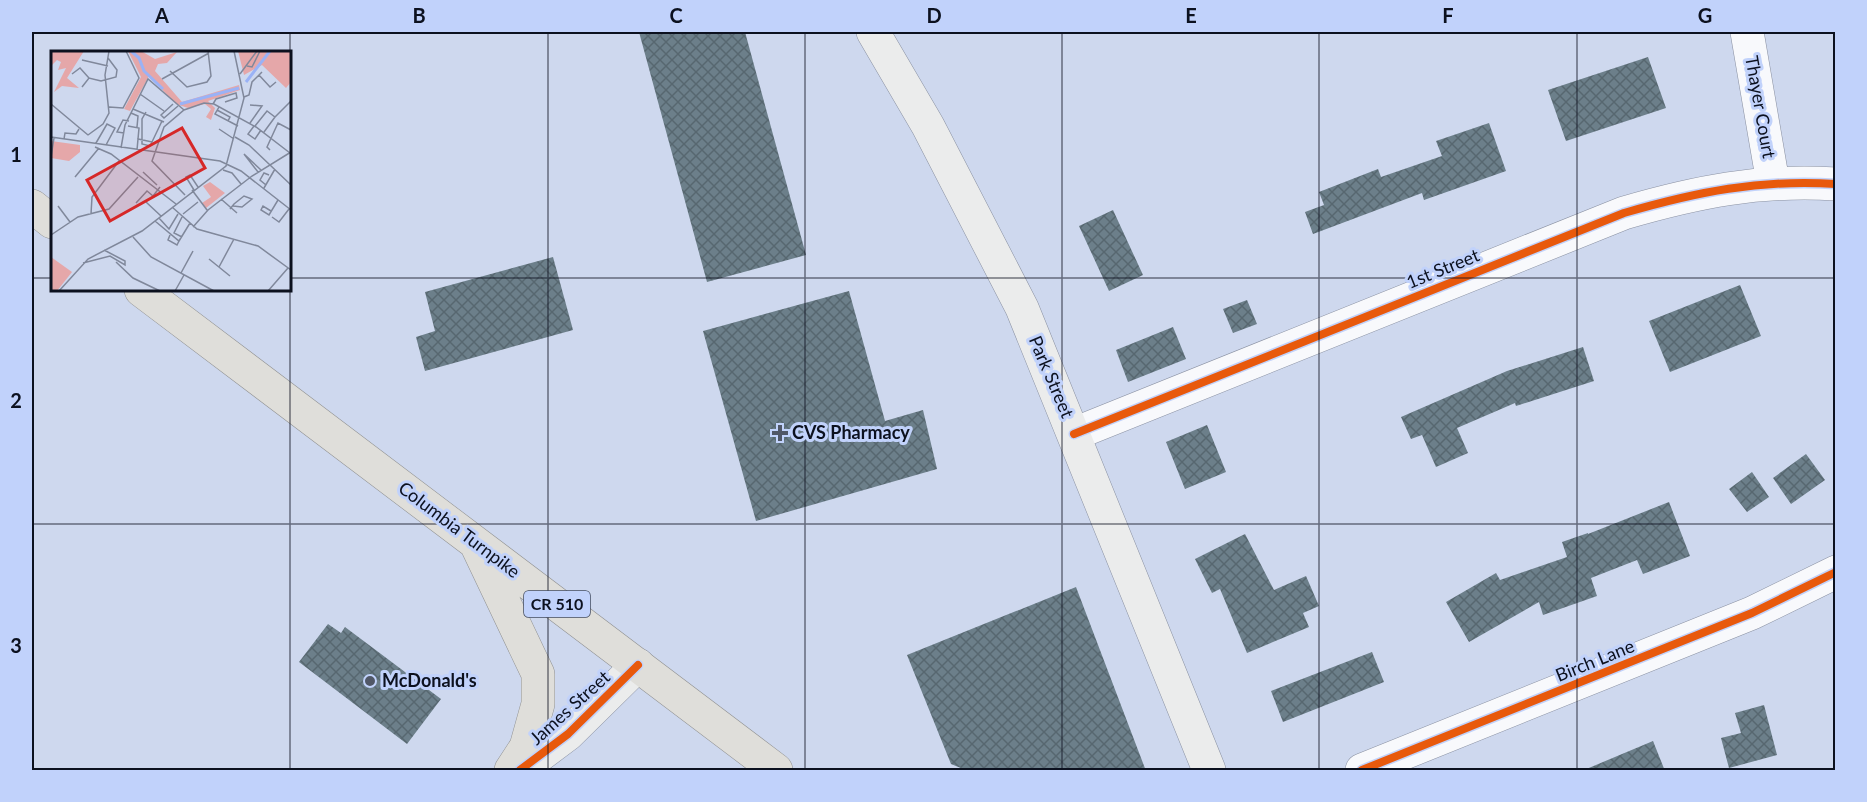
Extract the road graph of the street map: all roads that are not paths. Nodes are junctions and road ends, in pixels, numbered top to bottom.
1 (873, 32) edge
2 (1746, 32) edge
3 (1773, 183) junction
4 (1836, 184) edge
5 (32, 206) edge
6 (51, 221) edge
7 (142, 291) edge
8 (1074, 434) junction
9 (476, 543) junction
10 (1836, 572) edge
11 (638, 665) junction
12 (511, 771) edge
13 (520, 771) edge
14 (776, 771) edge
15 (1209, 771) edge
16 (1362, 771) edge

1 - 8 main road, Park Street
2 - 3 street, Thayer Court
3 - 4 street, 1st Street
3 - 8 street, 1st Street
5 - 6 main road
7 - 9 main road, Columbia Turnpike / CR 510
8 - 15 main road, Park Street
9 - 11 main road, Columbia Turnpike / CR 510
9 - 12 main road
10 - 16 street, Birch Lane
11 - 13 main road, James Street
11 - 14 main road, Columbia Turnpike / CR 510

